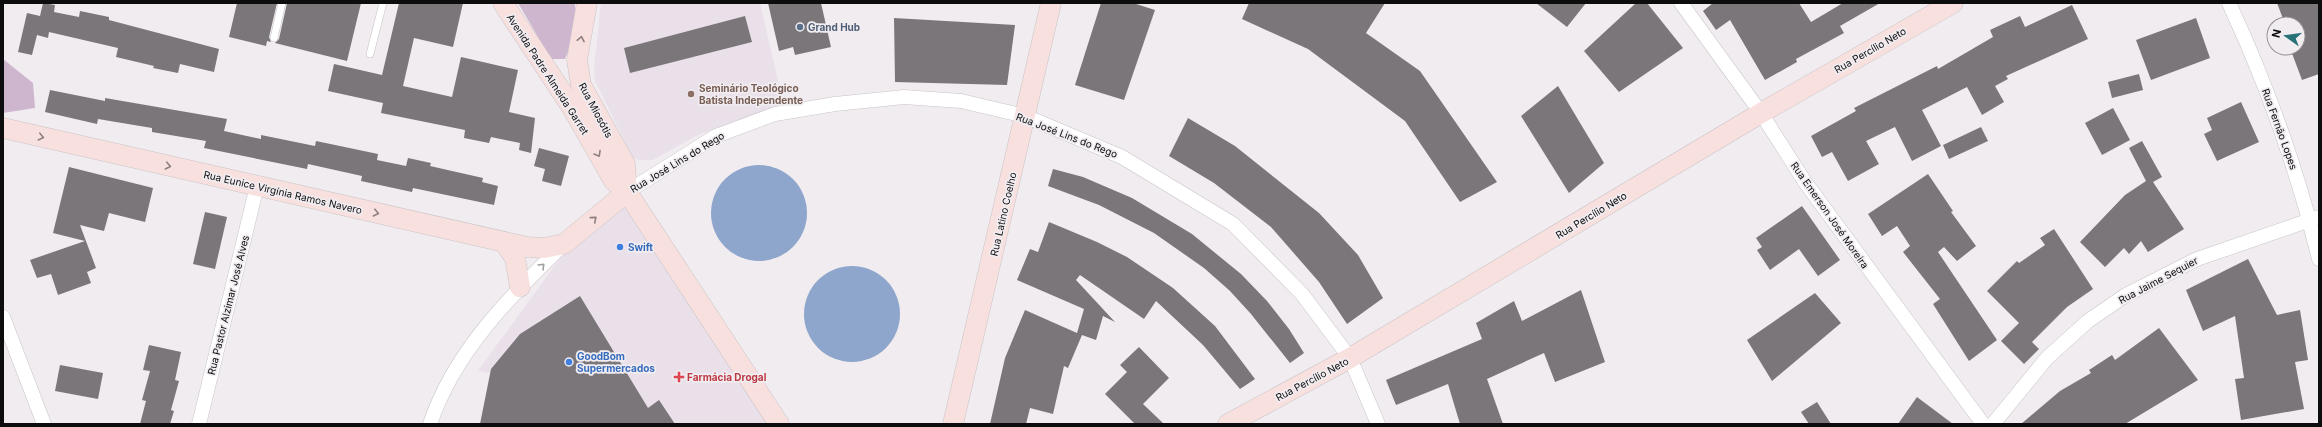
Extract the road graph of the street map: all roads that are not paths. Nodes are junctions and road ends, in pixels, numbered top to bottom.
1 (282, 3) edge
2 (383, 3) edge
3 (502, 3) edge
4 (1051, 3) edge
5 (1681, 3) edge
6 (1953, 3) edge
7 (2229, 3) edge
8 (587, 4) edge
9 (274, 38) dead end
10 (370, 54) dead end
11 (577, 60) junction
12 (540, 62) junction
13 (1761, 113) junction
14 (1025, 116) junction
15 (3, 128) edge
16 (257, 186) junction
17 (627, 192) junction
18 (2314, 218) edge
19 (504, 242) junction
20 (564, 244) junction
21 (2319, 259) edge
22 (520, 288) junction
23 (3, 317) edge
24 (1350, 358) junction
25 (44, 424) edge
26 (199, 424) edge
27 (430, 424) edge
28 (780, 424) edge
29 (953, 424) edge
30 (1228, 424) edge
31 (1378, 424) edge
32 (1983, 424) edge
33 (1993, 424) edge

1 - 9 lane
2 - 10 lane
3 - 12 main road, Avenida Padre Almeida Garret
4 - 14 main road, Rua Latino Coelho
5 - 13 street, Rua Emerson José Moreira
6 - 13 main road, Rua Percílio Neto
7 - 18 street, Rua Fernão Lopes
11 -> 8 main road, Rua Miosótis
11 - 12 main road
11 - 17 main road, Rua Miosótis
12 -> 17 main road, Avenida Padre Almeida Garret
13 - 24 main road, Rua Percílio Neto
13 - 32 street, Rua Emerson José Moreira
14 - 17 street, Rua José Lins do Rego
14 - 24 street, Rua José Lins do Rego
14 - 29 main road, Rua Latino Coelho
15 -> 16 main road, Rua Eunice Virgínia Ramos Navero
16 -> 19 main road, Rua Eunice Virgínia Ramos Navero
16 - 26 street, Rua Pastor Alzimar José Alves
20 -> 17 main road, Rua José Lins do Rego
17 - 28 main road, Avenida Padre Almeida Garret
18 - 21 street, Rua Fernão Lopes
18 - 33 street, Rua Jaime Sequier
19 - 20 main road, Rua Eunice Virgínia Ramos Navero
19 - 22 main road
22 -> 20 street, Rua José Lins do Rego
22 - 27 street, Rua José Lins do Rego
23 - 25 street
24 - 30 main road, Rua Percílio Neto
24 - 31 street, Rua José Lins do Rego

